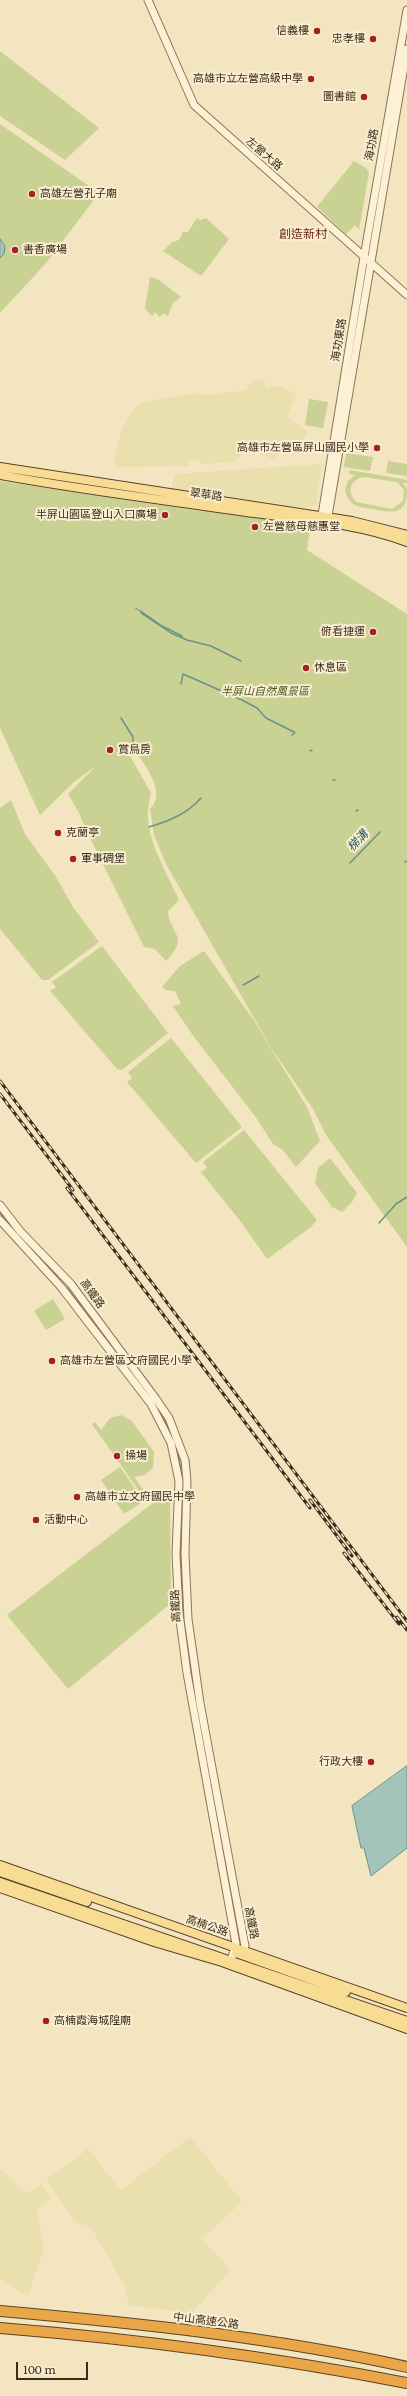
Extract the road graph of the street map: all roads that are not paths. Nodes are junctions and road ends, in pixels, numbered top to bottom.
1 (148, 0) edge
2 (407, 10) edge
3 (405, 37) edge
4 (407, 49) edge
5 (366, 259) junction
6 (407, 295) edge
7 (0, 467) edge
8 (0, 475) edge
9 (324, 520) junction
10 (407, 535) edge
11 (407, 542) edge
12 (0, 1205) edge
13 (0, 1220) edge
14 (0, 1865) edge
15 (0, 1872) edge
16 (0, 1882) edge
17 (229, 1883) junction
18 (0, 1888) edge
19 (160, 1924) junction
20 (155, 1938) junction
21 (237, 1956) junction
22 (407, 2008) edge
23 (407, 2014) edge
24 (407, 2021) edge
25 (407, 2029) edge
26 (0, 2311) edge
27 (0, 2328) edge
28 (407, 2367) edge
29 (407, 2383) edge

1 - 5 street, 左營大路
2 - 3 street, 海功路
3 - 5 street, 海功路
4 - 5 street, 海功路
5 - 6 street, 左營大路
5 - 9 street, 海功東路
7 - 9 main road, 翠華路
8 - 9 main road, 翠華路
9 - 10 main road, 翠華路
9 - 11 main road, 翠華路
12 - 17 street, 高鐵路
13 - 17 street, 高鐵路
14 - 19 main road, 高楠公路
15 - 19 main road, 高楠公路
16 - 20 main road, 高楠公路
17 - 21 street, 高鐵路
18 - 20 main road, 高楠公路
19 - 20 main road
19 - 21 main road, 高楠公路
20 - 21 main road, 高楠公路
21 - 22 main road, 高楠公路
21 - 23 main road, 高楠公路
21 - 24 main road, 高楠公路
21 - 25 main road, 高楠公路
26 - 28 highway, 中山高速公路
27 - 29 highway

